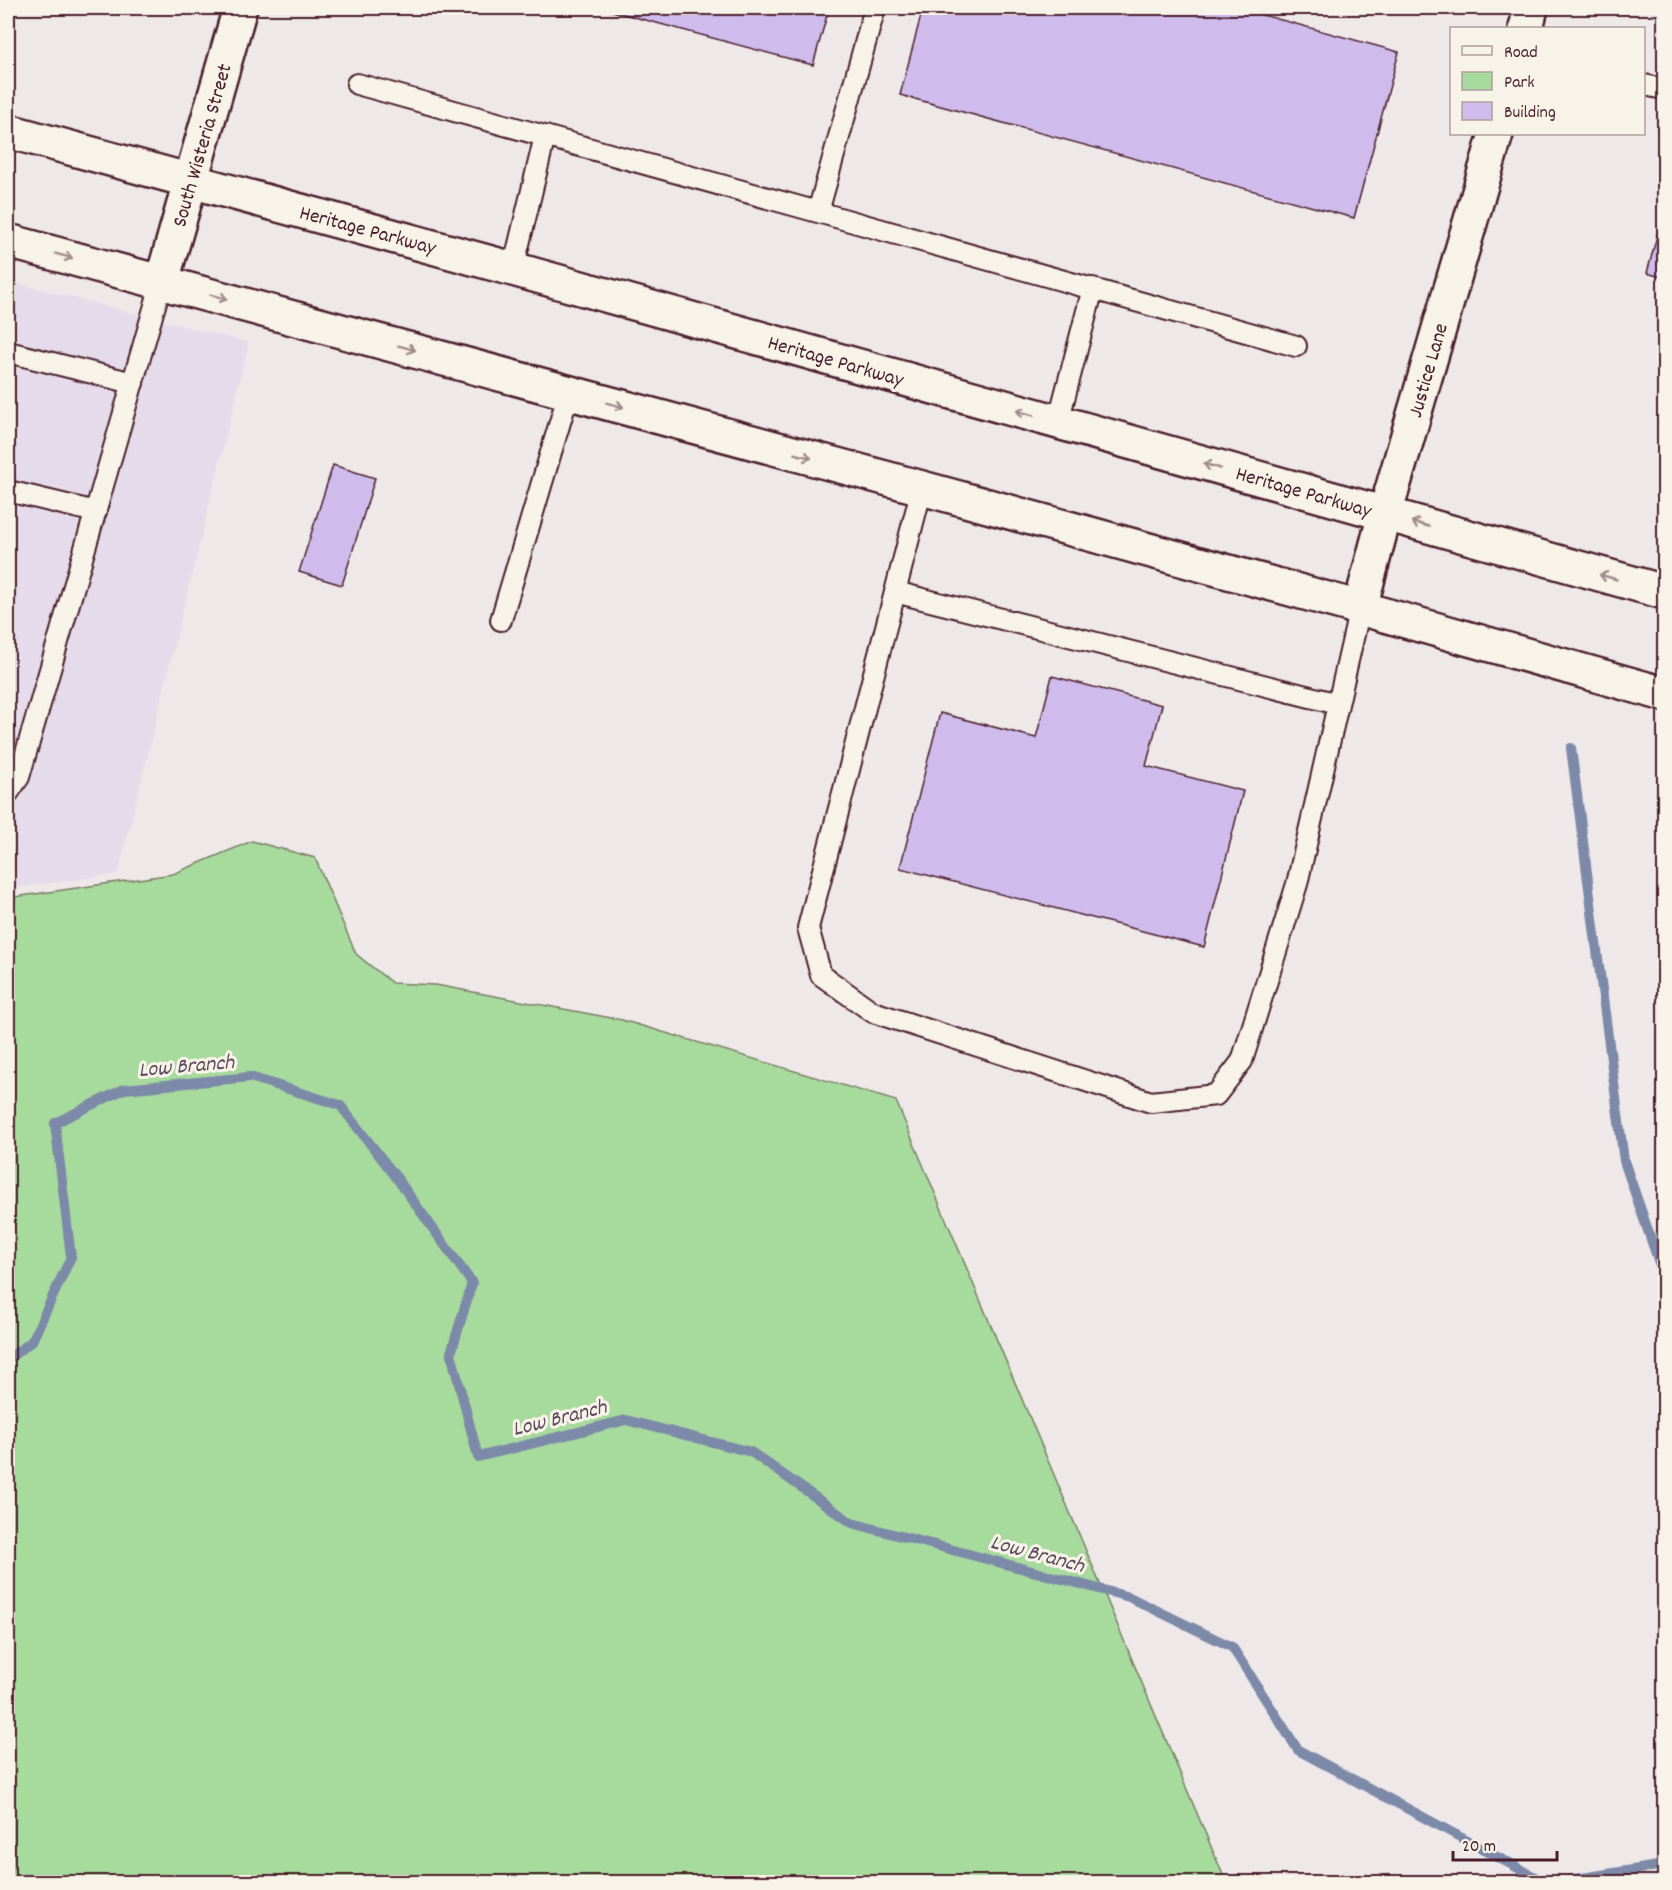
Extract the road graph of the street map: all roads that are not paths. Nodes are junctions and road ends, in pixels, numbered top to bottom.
1 (240, 8) edge
2 (875, 8) edge
3 (357, 84) dead end
4 (1645, 84) edge
5 (1665, 89) edge
6 (8, 130) edge
7 (1496, 135) edge
8 (545, 136) junction
9 (192, 182) junction
10 (818, 212) junction
11 (8, 241) edge
12 (513, 269) junction
13 (162, 282) junction
14 (1093, 288) junction
15 (1296, 346) dead end
16 (8, 352) edge
17 (133, 383) junction
18 (569, 392) junction
19 (1058, 422) junction
20 (922, 488) junction
21 (8, 491) edge
22 (96, 512) junction
23 (1385, 514) junction
24 (895, 592) junction
25 (1665, 592) edge
26 (1360, 608) junction
27 (501, 620) dead end
28 (1665, 694) edge
29 (1338, 704) junction
30 (8, 793) edge

1 - 9 main road, South Wisteria Street
2 - 10 lane
3 - 8 lane
4 - 5 lane
6 - 9 main road, Heritage Parkway
7 - 23 main road, Justice Lane
8 - 10 lane
8 - 12 lane
9 - 12 main road, Heritage Parkway
9 - 13 main road, South Wisteria Street
10 - 14 lane
11 -> 13 main road
19 -> 12 main road, Heritage Parkway
13 - 17 lane
13 -> 18 main road
14 - 15 lane
14 - 19 lane
16 - 17 lane
17 - 22 lane
18 -> 20 main road
18 - 27 lane
23 -> 19 main road, Heritage Parkway
20 - 24 lane
20 - 26 main road
21 - 22 lane
22 - 30 lane
25 -> 23 main road, Heritage Parkway
23 - 26 main road, Justice Lane
24 - 29 lane
24 - 29 lane
26 - 28 main road
26 - 29 lane

